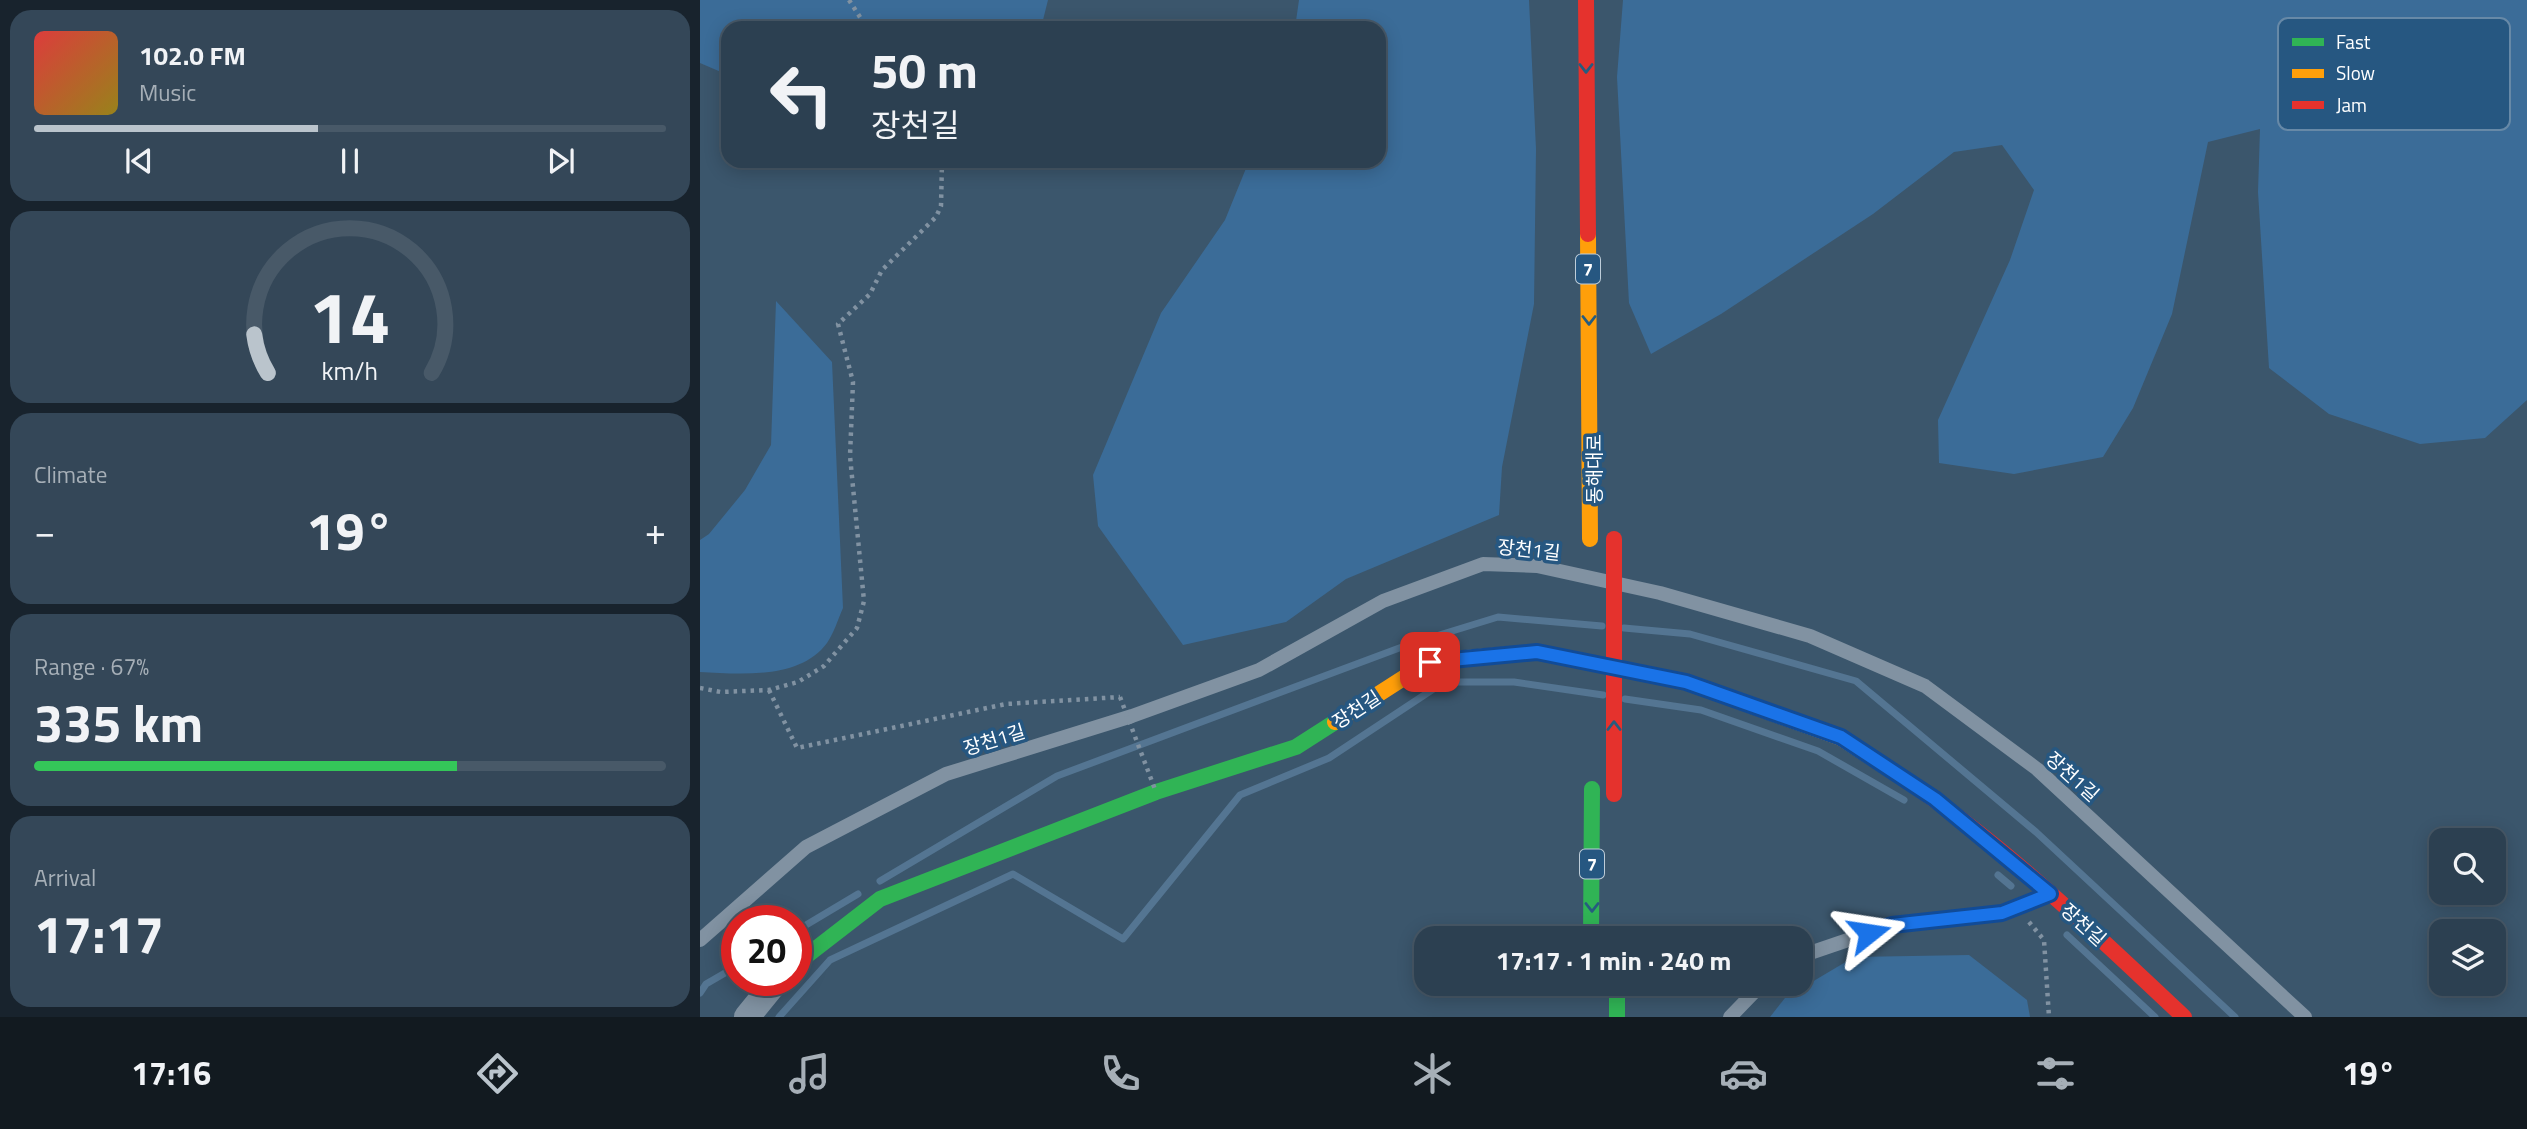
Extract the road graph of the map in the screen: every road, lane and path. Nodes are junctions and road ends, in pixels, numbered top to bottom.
1 (849, 0) edge
2 (1586, 0) edge
3 (862, 21) edge
4 (942, 168) edge
5 (1614, 532) dead end
6 (1591, 595) dead end
7 (1591, 650) dead end
8 (1591, 678) dead end
9 (700, 688) edge
10 (769, 690) junction
11 (1592, 782) dead end
12 (1156, 792) junction
13 (1614, 801) dead end
14 (2050, 894) junction
15 (2017, 907) junction
16 (1591, 926) edge
17 (700, 940) edge
18 (812, 952) edge
19 (1813, 953) edge
20 (764, 996) edge
21 (1617, 996) edge
22 (1750, 996) edge
23 (747, 1017) edge
24 (1618, 1017) edge
25 (1730, 1017) edge
26 (2049, 1017) edge
27 (2184, 1017) edge
28 (2305, 1017) edge

1 - 3 path
2 -> 6 street, 동해대로 / 7
4 - 10 path
13 -> 5 street, bridge
7 - 8 street
9 - 10 path
10 - 12 path, bridge
11 -> 16 street, 7
12 - 14 street, 장천길
12 - 18 street, 장천길
14 - 15 lane
14 - 27 street, 장천길
15 - 19 lane
15 - 26 path
17 - 28 lane, 장천1길
20 - 23 street
21 - 24 street
22 - 25 lane

